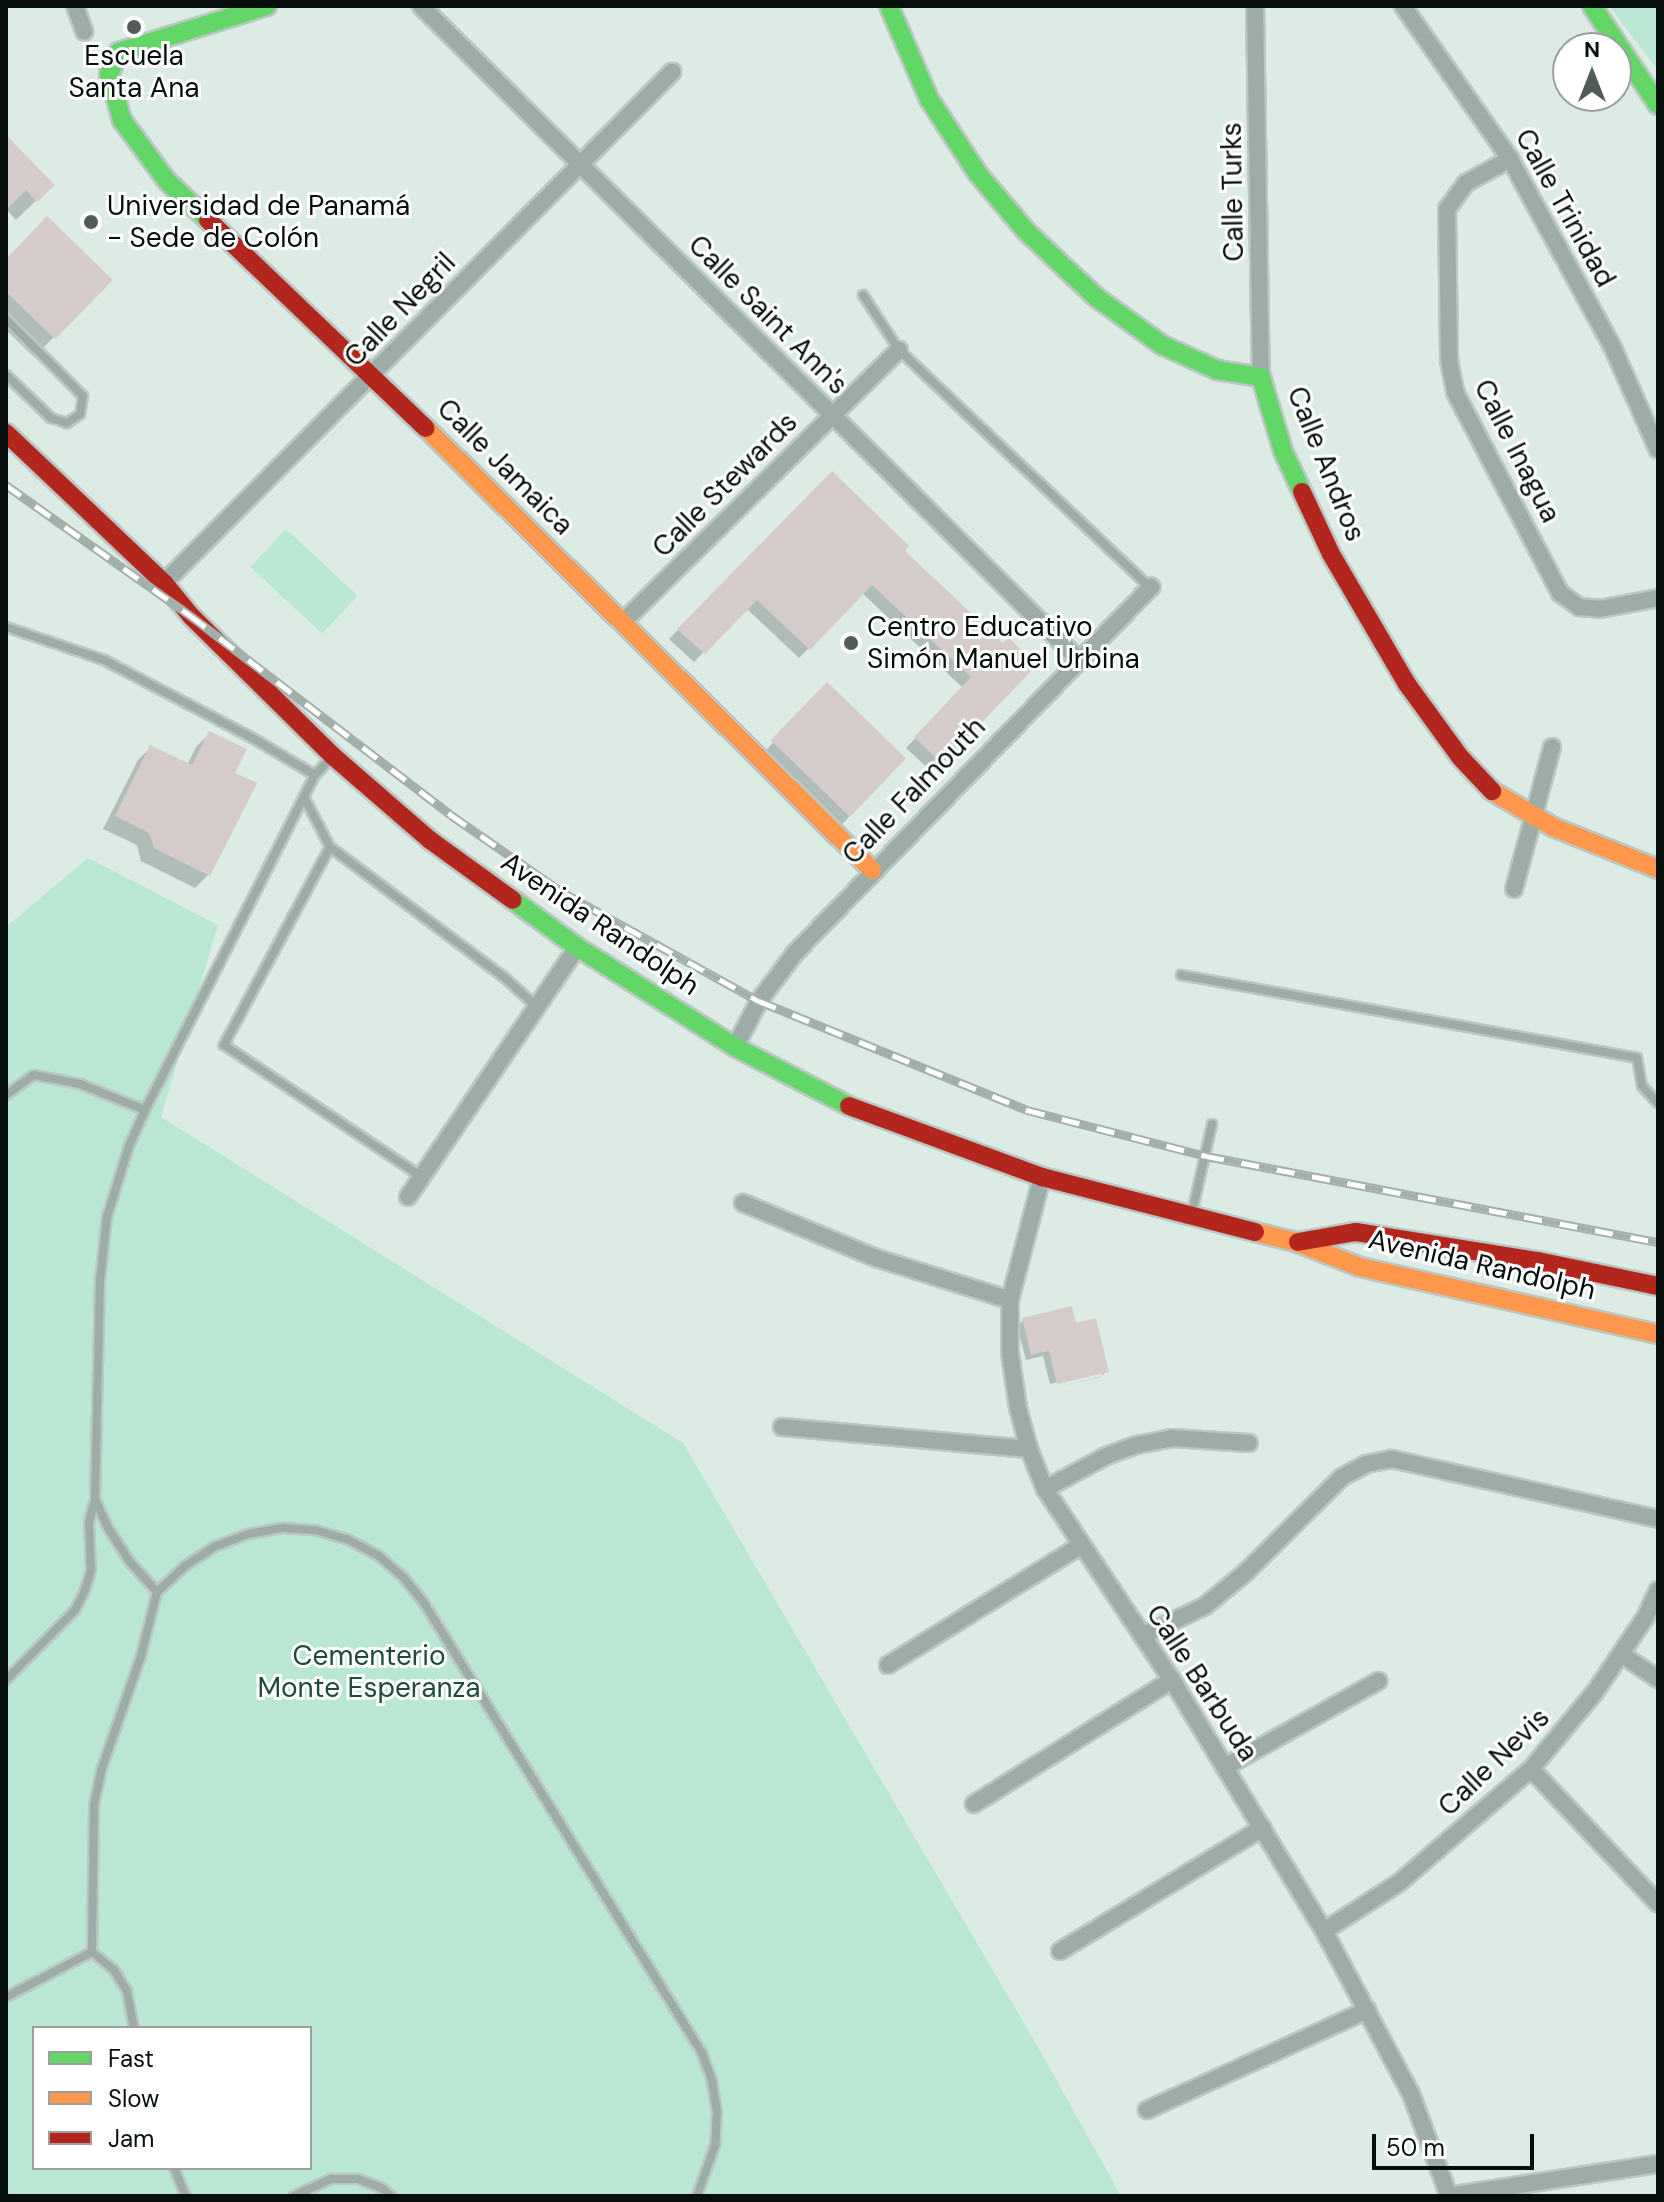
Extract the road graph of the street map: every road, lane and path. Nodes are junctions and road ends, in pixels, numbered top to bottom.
1 (75, 6) edge
2 (267, 6) edge
3 (421, 6) edge
4 (889, 6) edge
5 (1255, 6) edge
6 (1403, 6) edge
7 (1592, 6) edge
8 (84, 31) dead end
9 (672, 72) dead end
10 (1658, 105) edge
11 (1510, 159) junction
12 (578, 164) junction
13 (863, 295) dead end
14 (6, 319) edge
15 (899, 350) junction
16 (6, 375) edge
17 (373, 376) junction
18 (1261, 377) junction
19 (832, 415) junction
20 (6, 433) edge
21 (1658, 450) edge
22 (164, 583) junction
23 (1151, 587) joint
24 (1658, 598) edge
25 (622, 623) junction
26 (6, 627) edge
27 (1079, 660) junction
28 (1552, 747) dead end
29 (333, 756) junction
30 (315, 775) junction
31 (304, 797) junction
32 (1534, 817) junction
33 (330, 847) junction
34 (1658, 869) edge
35 (872, 870) junction
36 (1514, 889) dead end
37 (577, 947) junction
38 (1181, 975) dead end
39 (537, 1007) junction
40 (735, 1047) junction
41 (6, 1095) edge
42 (1658, 1103) edge
43 (145, 1110) junction
44 (1212, 1124) dead end
45 (422, 1177) junction
46 (1042, 1177) junction
47 (408, 1197) dead end
48 (743, 1203) dead end
49 (1191, 1216) junction
50 (1296, 1242) junction
51 (1658, 1286) edge
52 (1010, 1300) junction
53 (1658, 1334) edge
54 (782, 1427) dead end
55 (1249, 1443) dead end
56 (1029, 1449) junction
57 (1045, 1489) junction
58 (95, 1499) junction
59 (1658, 1519) edge
60 (1080, 1546) junction
61 (1658, 1590) edge
62 (157, 1592) junction
63 (1142, 1636) junction
64 (1621, 1654) junction
65 (888, 1665) dead end
66 (1658, 1679) edge
67 (6, 1680) edge
68 (1172, 1680) junction
69 (1378, 1681) dead end
70 (1225, 1767) junction
71 (1531, 1769) junction
72 (974, 1804) dead end
73 (1262, 1828) junction
74 (1658, 1904) edge
75 (1324, 1931) junction
76 (1060, 1951) dead end
77 (92, 1952) junction
78 (6, 1997) edge
79 (1367, 2010) junction
80 (134, 2026) edge
81 (1147, 2110) dead end
82 (1658, 2164) edge
83 (175, 2170) edge
84 (186, 2196) edge
85 (294, 2196) edge
86 (391, 2196) edge
87 (697, 2196) edge
88 (1449, 2196) edge

1 - 8 street
2 - 17 street, Calle Jamaica
3 - 12 street, Calle Saint Ann's
4 - 18 street, Calle Andros
5 - 18 street, Calle Turks
6 - 11 street, Calle Trinidad
7 - 10 street
9 - 12 street, Calle Negril
11 - 21 street, Calle Trinidad
11 - 24 street, Calle Inagua
12 - 17 street, Calle Negril
12 - 19 street, Calle Saint Ann's
13 - 15 lane
14 - 16 lane
15 - 19 street, Calle Stewards
15 - 23 lane
17 - 22 street, Calle Negril
17 - 25 street, Calle Jamaica
18 - 32 street, Calle Andros
19 - 25 street, Calle Stewards
19 - 27 street, Calle Saint Ann's
20 - 22 street, Avenida Randolph
22 - 29 street, Avenida Randolph
23 - 27 street, Calle Falmouth
25 - 35 street, Calle Jamaica
26 - 30 lane
27 - 35 street, Calle Falmouth
28 - 32 street
29 - 30 lane
29 - 37 street, Avenida Randolph
30 - 31 lane
31 - 33 lane
31 - 43 lane
32 - 34 street, Calle Andros
32 - 36 street
33 - 39 lane
33 - 45 lane
35 - 40 street, Calle Falmouth
37 - 39 street
37 - 40 street, Avenida Randolph
38 - 42 lane
39 - 45 street
40 - 46 street, Avenida Randolph
41 - 43 lane
43 - 58 lane
44 - 49 lane
45 - 47 street
46 - 49 street, Avenida Randolph
46 - 52 street, Calle Barbuda
48 - 52 street
49 - 50 street, Avenida Randolph
50 - 51 street, Avenida Randolph
50 - 53 street, Avenida Randolph
52 - 56 street, Calle Barbuda
54 - 56 street
55 - 57 street
56 - 57 street, Calle Barbuda
57 - 60 street, Calle Barbuda
58 - 62 lane
58 - 67 lane
59 - 63 street
60 - 63 street, Calle Barbuda
60 - 65 street
61 - 64 street, Calle Nevis
62 - 77 lane
62 - 87 lane
63 - 68 street, Calle Barbuda
64 - 66 street
64 - 71 street, Calle Nevis
68 - 70 street, Calle Barbuda
68 - 72 street
69 - 70 street
70 - 73 street, Calle Barbuda
71 - 74 street
71 - 75 street, Calle Nevis
73 - 75 street, Calle Barbuda
73 - 76 street
75 - 79 street, Calle Barbuda
77 - 78 lane
77 - 80 lane
79 - 81 street
79 - 88 street, Calle Barbuda
82 - 88 street
83 - 84 lane
85 - 86 lane

